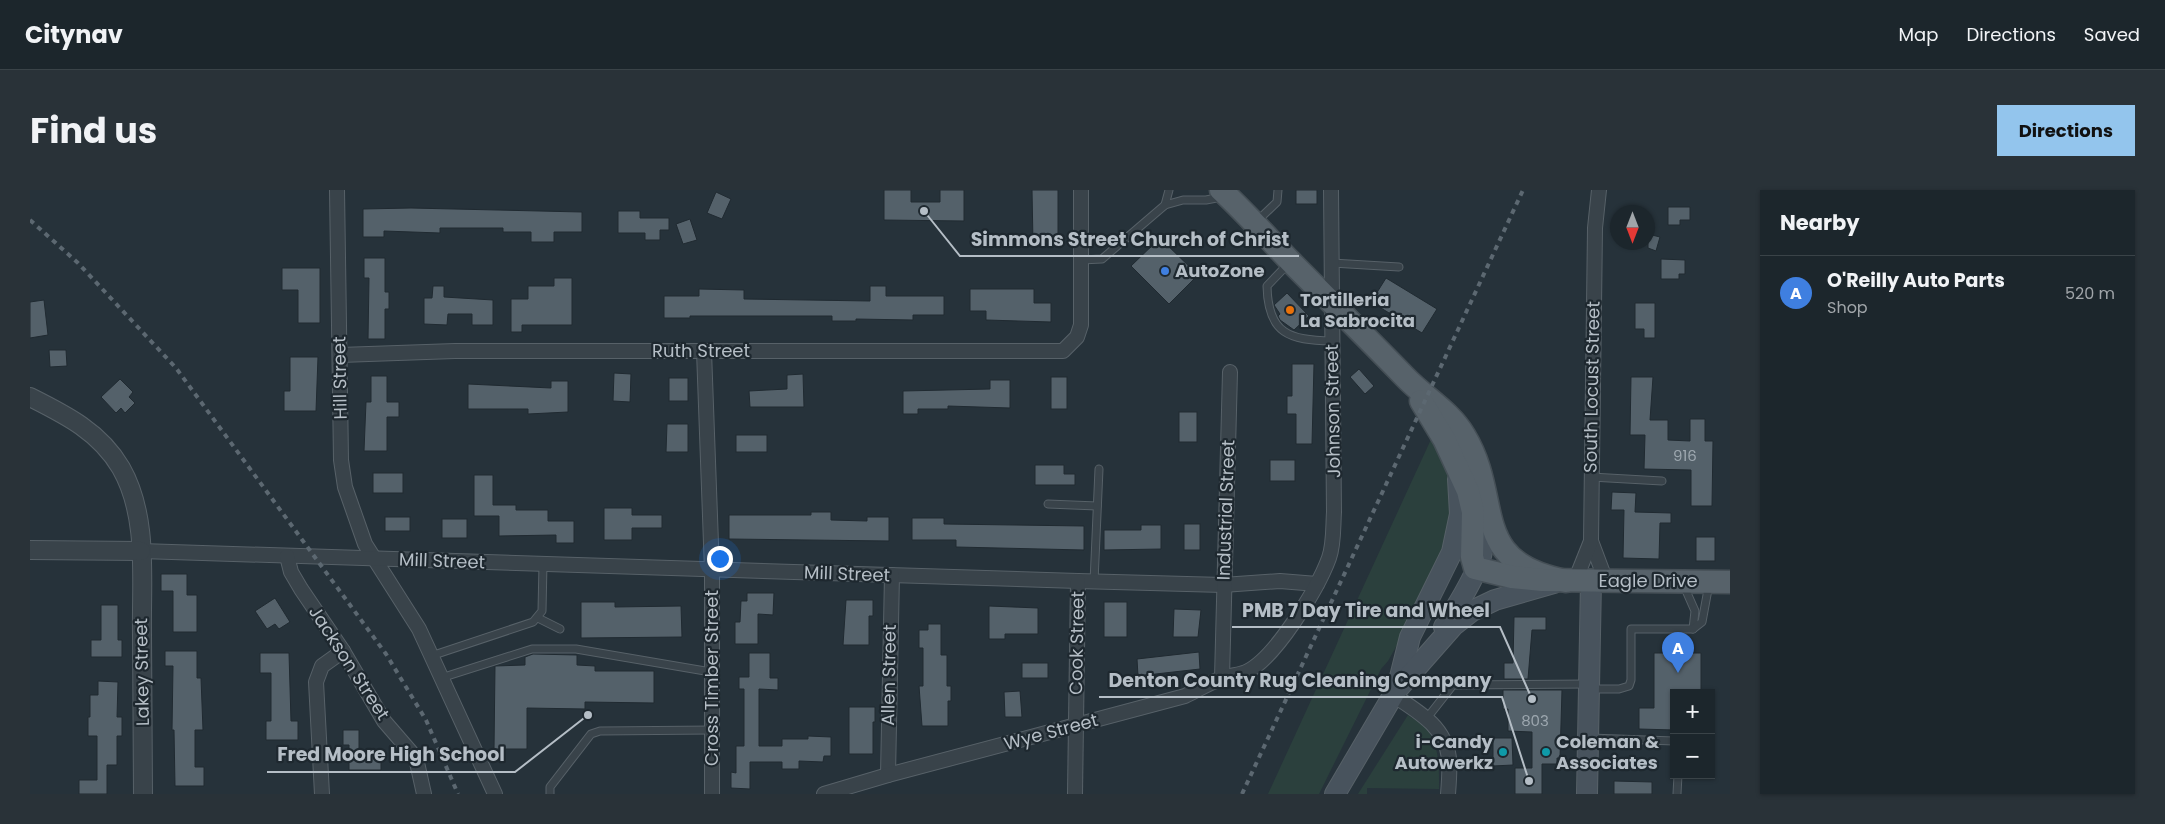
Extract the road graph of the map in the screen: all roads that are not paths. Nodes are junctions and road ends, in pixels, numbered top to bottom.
1 (338, 190) edge
2 (1081, 190) edge
3 (1169, 190) edge
4 (1278, 190) edge
5 (1331, 190) edge
6 (1599, 190) edge
7 (1224, 193) edge
8 (1165, 205) junction
9 (1254, 224) junction
10 (1081, 260) junction
11 (1290, 261) junction
12 (1332, 263) junction
13 (1399, 267) dead end
14 (1333, 303) junction
15 (1332, 341) junction
16 (704, 351) junction
17 (340, 355) junction
18 (1230, 372) dead end
19 (1408, 380) junction
20 (30, 397) edge
21 (1450, 455) junction
22 (1099, 470) dead end
23 (1591, 477) junction
24 (1662, 481) dead end
25 (1485, 497) junction
26 (1048, 504) dead end
27 (1097, 506) junction
28 (1591, 541) junction
29 (30, 550) edge
30 (141, 551) junction
31 (287, 556) junction
32 (376, 559) junction
33 (542, 564) junction
34 (1476, 569) junction
35 (712, 571) junction
36 (892, 575) junction
37 (1078, 581) junction
38 (1585, 581) junction
39 (1094, 582) junction
40 (1681, 582) junction
41 (1720, 582) edge
42 (1317, 584) junction
43 (1223, 585) junction
44 (538, 618) junction
45 (560, 629) dead end
46 (1692, 630) junction
47 (343, 651) junction
48 (431, 656) junction
49 (1424, 660) junction
50 (711, 672) junction
51 (441, 678) junction
52 (1222, 678) junction
53 (1588, 687) junction
54 (1396, 688) junction
55 (1427, 718) junction
56 (1075, 725) junction
57 (712, 730) junction
58 (1587, 738) junction
59 (1670, 741) edge
60 (888, 774) junction
61 (1678, 779) edge
62 (143, 794) edge
63 (322, 794) edge
64 (424, 794) edge
65 (495, 794) edge
66 (550, 794) edge
67 (712, 794) edge
68 (824, 794) edge
69 (1075, 794) edge
70 (1335, 794) edge
71 (1448, 794) edge
72 (1586, 794) edge
73 (1677, 794) edge

1 - 17 street, Hill Street
2 - 10 street
3 - 8 lane
4 - 9 lane
5 - 12 street, Johnson Street
6 - 23 street, South Locust Street
7 - 8 lane
7 - 9 main road
8 - 10 lane
9 - 11 main road
10 - 16 street, Ruth Street
11 - 14 main road
11 - 15 lane
12 - 13 lane
12 - 14 street, Johnson Street
14 - 15 street, Johnson Street
14 - 19 main road
15 - 42 street, Johnson Street
16 - 17 street, Ruth Street
16 - 35 street, Cross Timber Street
17 - 32 street, Hill Street
18 - 43 street, Industrial Street
19 - 21 main road
19 - 25 main road
20 - 30 street, Lakey Street
21 - 34 main road
21 - 54 main road
22 - 27 lane
23 - 24 lane
23 - 28 street, South Locust Street
25 - 34 main road
25 - 38 main road, Eagle Drive
26 - 27 lane
27 - 39 lane
28 - 38 street
28 - 38 street, South Locust Street
29 - 30 street
30 - 31 street, Mill Street
30 - 62 street, Lakey Street
31 - 32 street, Mill Street
31 - 47 street, Jackson Street
32 - 33 street, Mill Street
32 - 48 street, Hill Street
33 - 35 street, Mill Street
33 - 44 lane
34 - 38 main road, Eagle Drive
34 - 49 main road
34 - 54 main road
35 - 36 street, Mill Street
35 - 50 street, Cross Timber Street
36 - 37 street, Mill Street
36 - 60 street, Allen Street
37 - 39 street, Mill Street
37 - 56 street, Cook Street
38 - 40 main road, Eagle Drive
38 - 49 main road, Eagle Drive
38 - 53 main road, South Locust Street
39 - 43 street, Mill Street
40 - 41 main road, Eagle Drive
40 - 46 lane
41 - 46 lane
42 - 43 street, Mill Street
42 - 52 street, Wye Street
43 - 52 street, Industrial Street
44 - 45 lane
44 - 48 lane
46 - 53 lane
47 - 63 street
47 - 64 street, Jackson Street
48 - 51 street, Hill Street
49 - 54 main road
50 - 51 lane
50 - 57 street, Cross Timber Street
51 - 65 street, Hill Street
52 - 56 street, Wye Street
53 - 55 lane
53 - 58 main road, South Locust Street
54 - 55 street
54 - 70 main road
55 - 71 street
56 - 60 street, Wye Street
56 - 69 street, Cook Street
57 - 66 lane
57 - 67 street, Cross Timber Street
58 - 59 lane
58 - 72 main road, South Locust Street
60 - 68 street, Wye Street
61 - 73 lane

